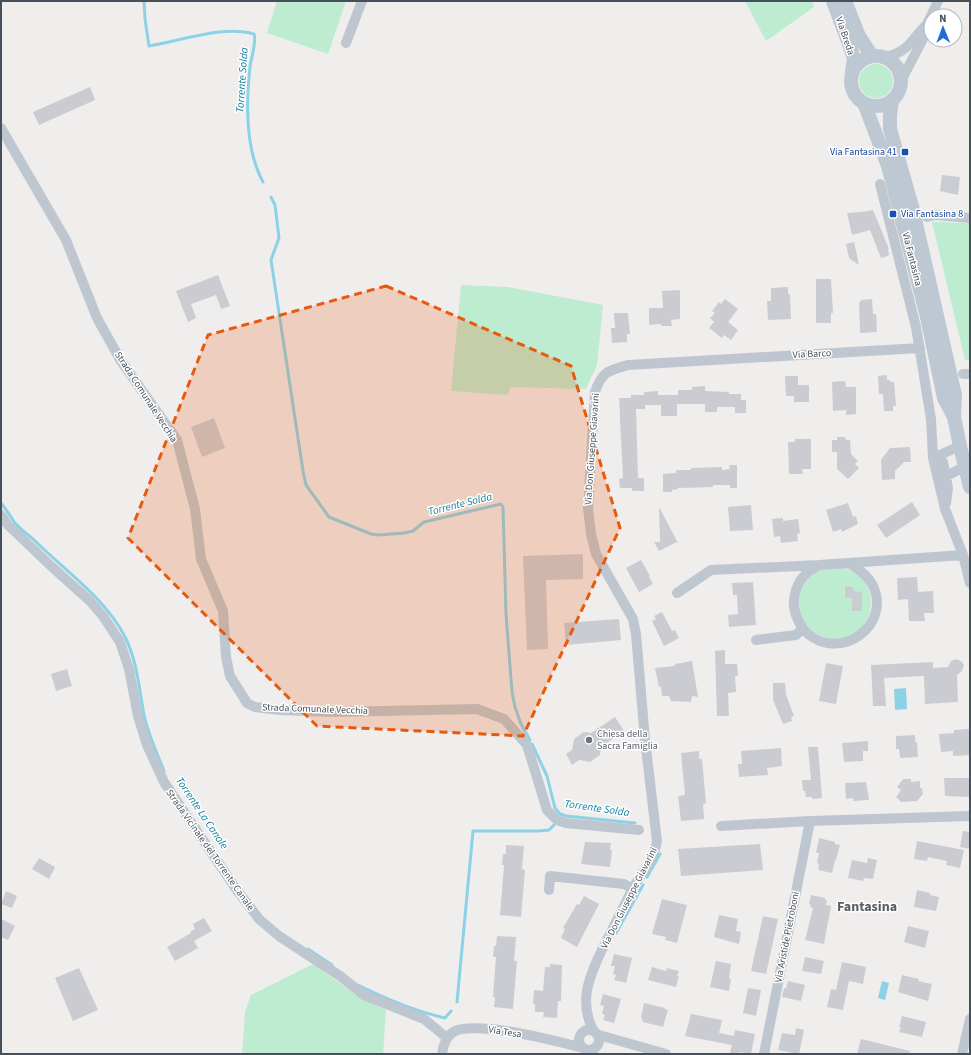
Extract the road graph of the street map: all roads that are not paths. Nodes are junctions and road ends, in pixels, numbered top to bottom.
1 (362, 1) edge
2 (833, 1) edge
3 (845, 1) edge
4 (923, 27) edge
5 (923, 39) edge
6 (346, 43) dead end
7 (879, 56) junction
8 (852, 71) junction
9 (901, 81) junction
10 (892, 100) junction
11 (864, 103) junction
12 (1, 128) edge
13 (880, 184) dead end
14 (927, 217) dead end
15 (970, 218) edge
16 (920, 348) junction
17 (599, 380) joint
18 (954, 417) junction
19 (960, 446) junction
20 (934, 458) junction
21 (964, 466) junction
22 (947, 476) junction
23 (970, 487) edge
24 (945, 508) junction
25 (1, 515) edge
26 (963, 555) junction
27 (849, 563) junction
28 (819, 565) junction
29 (970, 583) edge
30 (677, 593) dead end
31 (802, 629) junction
32 (756, 640) dead end
33 (970, 816) edge
34 (810, 821) junction
35 (721, 826) dead end
36 (639, 830) dead end
37 (633, 889) junction
38 (549, 890) dead end
39 (587, 1018) junction
40 (970, 1019) edge
41 (580, 1035) junction
42 (596, 1037) junction
43 (447, 1038) junction
44 (565, 1043) junction
45 (583, 1048) junction
46 (442, 1054) edge
47 (666, 1054) edge
48 (764, 1054) edge
49 (962, 1054) edge

1 - 6 street
2 - 8 street, Via Breda
3 - 7 street, Via Breda
4 - 7 street
5 - 9 street
7 - 8 street, Via Breda
7 - 9 street, Via Breda
8 - 11 street, Via Breda
9 - 10 street
10 - 11 street
10 - 18 street, Via Fantasina
11 - 18 street, Via Fantasina
12 - 36 street, Strada Comunale Vecchia
13 - 16 street
14 - 15 street
16 - 17 street, Via Barco
16 - 20 street
17 - 37 street, Via Don Giuseppe Giavarini
18 - 19 street, Via Fantasina
19 - 20 street
19 - 21 street, Via Fantasina
20 - 22 street
20 - 24 street
21 - 22 street
21 - 23 street, Via Fantasina
22 - 24 street
24 - 26 street
25 - 43 street, Strada Vicinale del Torrente Canale
26 - 27 street
26 - 29 street
27 - 28 street
27 - 31 street
28 - 30 street
28 - 31 street
31 - 32 street
33 - 34 street
34 - 35 street
34 - 48 street, Via Aristide Pietroboni
37 - 38 street
37 - 39 street, Via Don Giuseppe Giavarini
39 - 41 street, Via Don Giuseppe Giavarini
39 - 42 street, Via Don Giuseppe Giavarini
40 - 49 street
41 - 42 street
41 - 44 street
41 - 45 street
42 - 45 street
42 - 47 street
43 - 44 street, Via Tesa
43 - 46 street
44 - 45 street, Via Tesa

